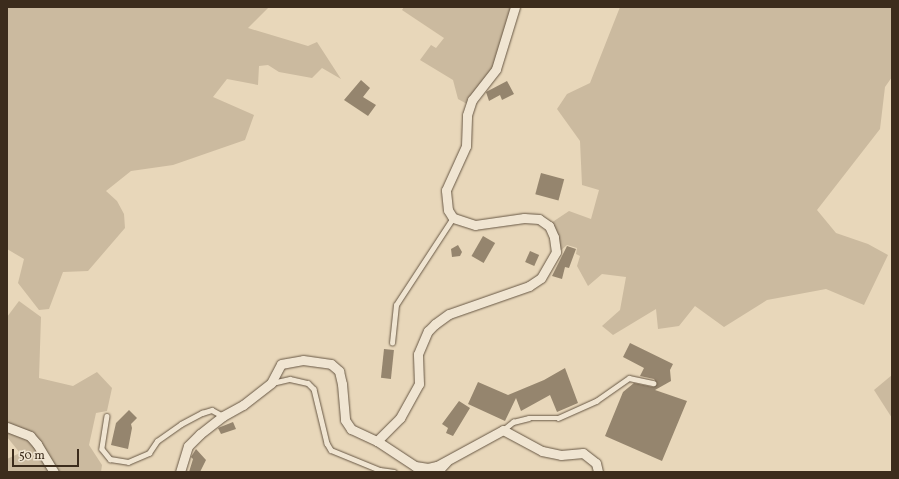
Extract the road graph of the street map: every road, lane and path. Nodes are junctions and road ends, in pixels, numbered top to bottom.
1 (515, 7) edge
2 (453, 218) junction
3 (392, 343) dead end
4 (271, 383) junction
5 (653, 383) dead end
6 (106, 416) dead end
7 (223, 416) junction
8 (7, 427) edge
9 (503, 430) junction
10 (377, 442) junction
11 (452, 458) junction
12 (54, 472) edge
13 (180, 472) edge
14 (394, 472) edge
15 (440, 472) edge
16 (598, 472) edge

1 - 2 street
2 - 3 lane
2 - 10 street
4 - 7 street
4 - 10 street
4 - 14 lane
5 - 9 lane
6 - 7 lane
7 - 13 street
8 - 12 street
9 - 11 street
9 - 16 street
10 - 11 street
11 - 15 lane

